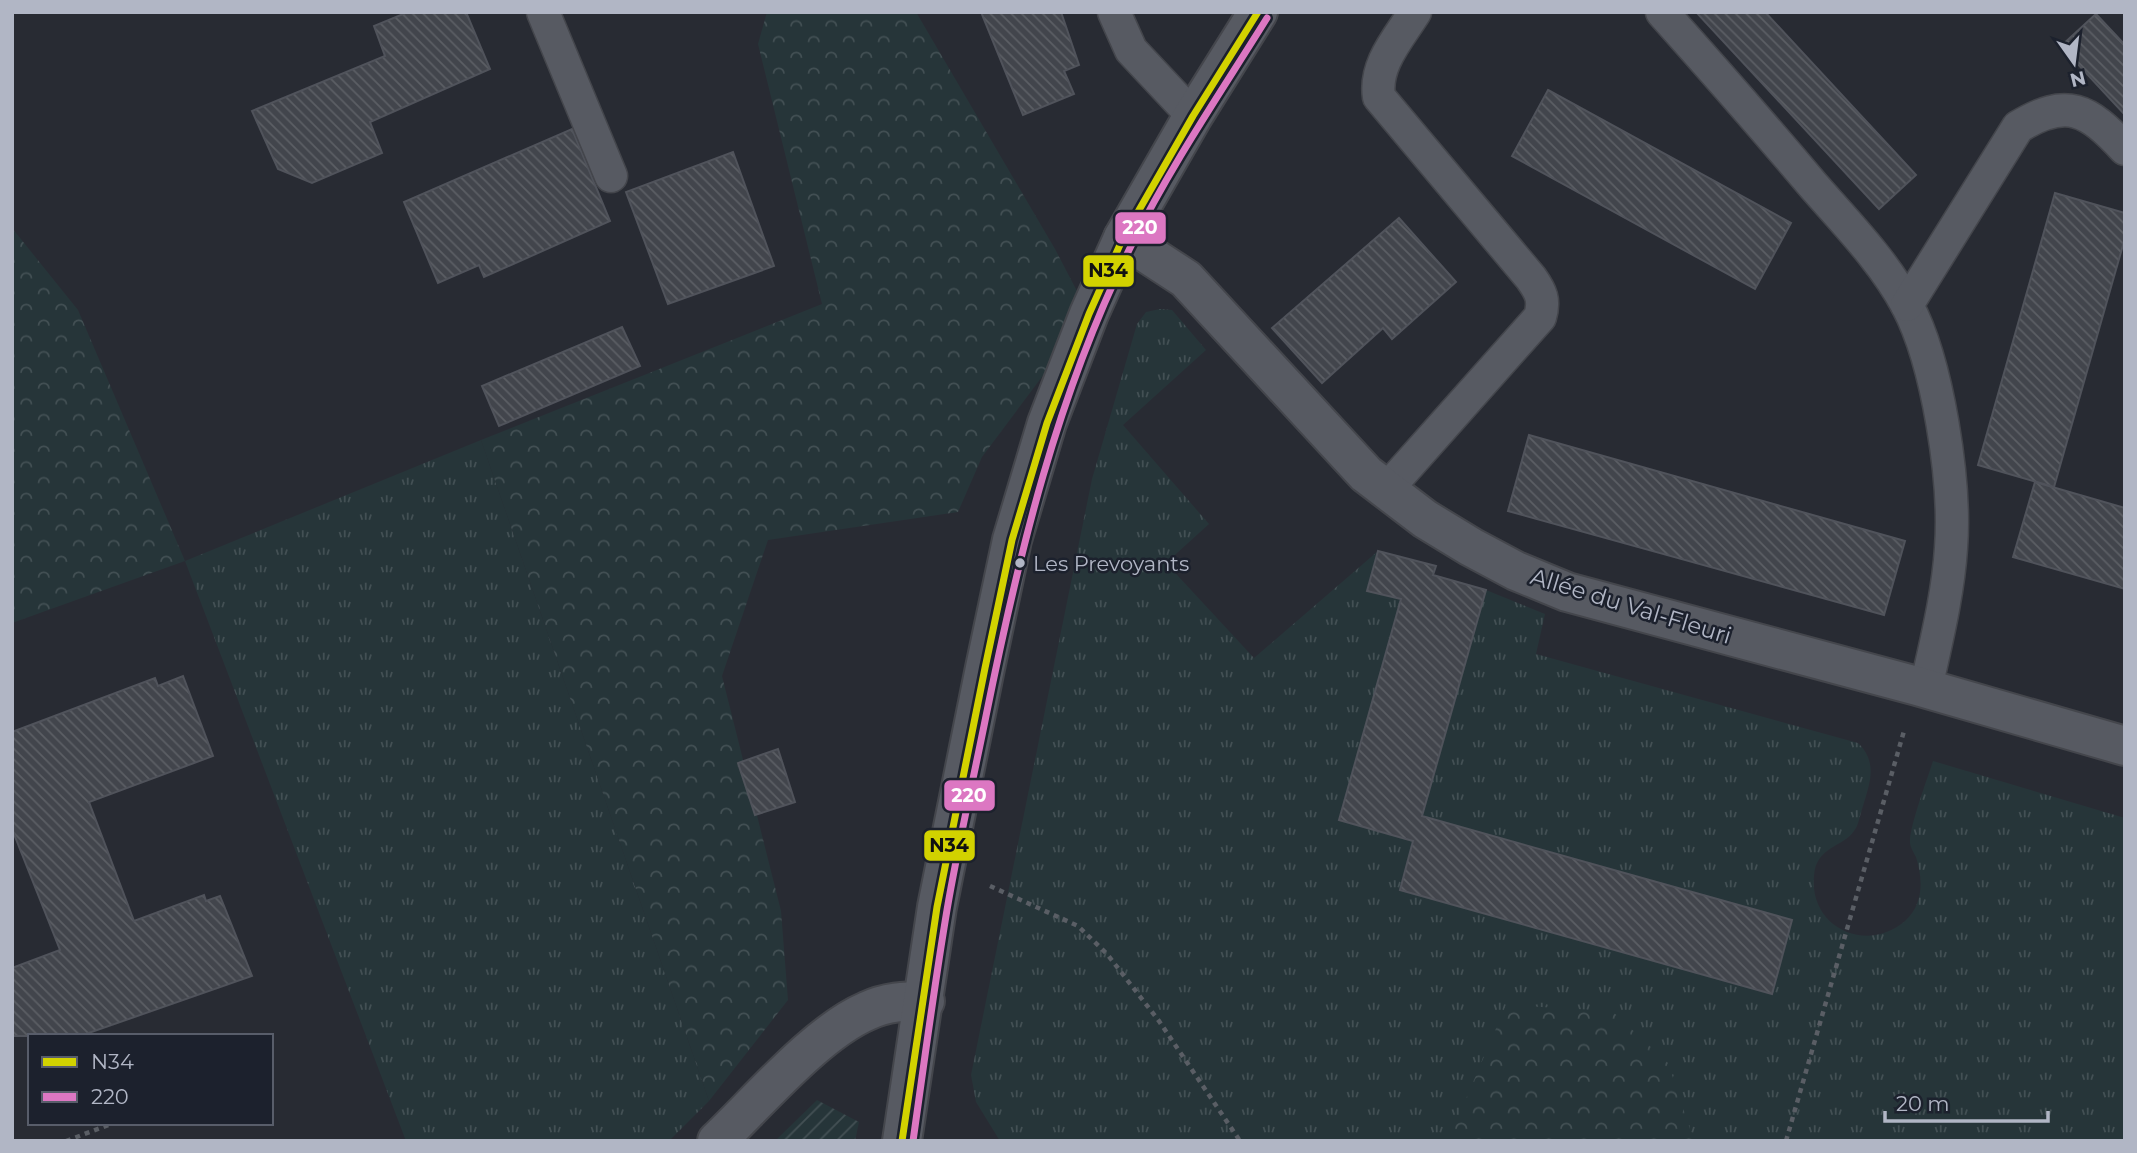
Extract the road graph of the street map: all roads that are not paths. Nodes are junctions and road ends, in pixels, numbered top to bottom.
1 (543, 12) edge
2 (1114, 12) edge
3 (1258, 12) edge
4 (1415, 12) edge
5 (1662, 12) edge
6 (1193, 116) junction
7 (2125, 149) edge
8 (611, 176) dead end
9 (1123, 238) junction
10 (1907, 305) junction
11 (1387, 489) junction
12 (1921, 687) junction
13 (2125, 746) edge
14 (925, 1001) junction
15 (910, 1134) edge
16 (717, 1141) edge

1 - 8 lane
2 - 6 lane
3 - 6 street
4 - 11 lane
5 - 10 lane
6 - 9 street
7 - 10 lane
9 - 11 street, Allée du Val-Fleuri
9 - 14 street
10 - 12 lane
11 - 12 street, Allée du Val-Fleuri
12 - 13 street, Allée du Val-Fleuri
14 - 15 street
14 - 16 street

